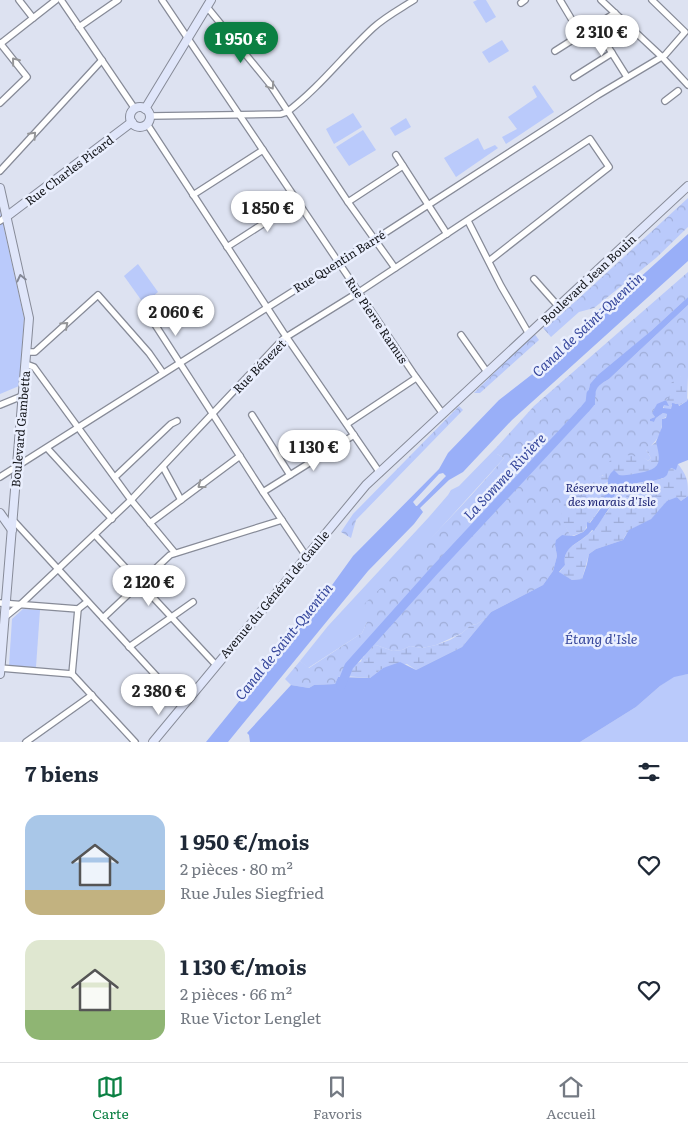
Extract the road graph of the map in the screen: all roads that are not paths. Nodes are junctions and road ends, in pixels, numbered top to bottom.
1 (19, 0) edge
2 (56, 0) edge
3 (61, 0) edge
4 (118, 0) edge
5 (162, 0) edge
6 (211, 0) edge
7 (414, 0) edge
8 (560, 0) edge
9 (601, 0) edge
10 (652, 0) edge
11 (407, 2) edge
12 (207, 8) junction
13 (615, 13) junction
14 (33, 18) junction
15 (595, 26) junction
16 (79, 27) junction
17 (580, 35) junction
18 (188, 39) junction
19 (0, 44) edge
20 (555, 51) dead end
21 (612, 53) junction
22 (661, 56) junction
23 (102, 60) junction
24 (574, 76) dead end
25 (627, 77) junction
26 (688, 84) edge
27 (678, 92) dead end
28 (665, 101) dead end
29 (0, 103) edge
30 (135, 109) junction
31 (145, 109) junction
32 (287, 112) junction
33 (239, 115) junction
34 (149, 120) junction
35 (132, 122) junction
36 (263, 150) junction
37 (396, 155) dead end
38 (403, 166) junction
39 (0, 171) edge
40 (688, 186) edge
41 (0, 188) edge
42 (193, 195) junction
43 (297, 202) junction
44 (348, 202) junction
45 (428, 204) junction
46 (3, 219) edge
47 (468, 221) junction
48 (447, 234) junction
49 (374, 240) junction
50 (227, 247) junction
51 (489, 261) junction
52 (338, 262) junction
53 (395, 268) junction
54 (534, 279) dead end
55 (359, 292) junction
56 (558, 306) junction
57 (268, 307) junction
58 (154, 323) dead end
59 (529, 334) junction
60 (461, 335) dead end
61 (287, 337) junction
62 (27, 352) junction
63 (180, 363) junction
64 (26, 364) junction
65 (488, 372) junction
66 (162, 373) junction
67 (416, 378) junction
68 (22, 396) junction
69 (0, 405) edge
70 (213, 414) junction
71 (443, 414) junction
72 (252, 415) dead end
73 (177, 421) dead end
74 (347, 424) junction
75 (79, 427) junction
76 (354, 435) junction
77 (47, 448) junction
78 (240, 456) junction
79 (17, 466) junction
80 (163, 467) junction
81 (380, 473) junction
82 (290, 475) junction
83 (115, 476) junction
84 (0, 477) edge
85 (262, 492) junction
86 (132, 500) junction
87 (181, 500) junction
88 (14, 505) junction
89 (0, 512) edge
90 (12, 519) junction
91 (112, 519) junction
92 (282, 520) junction
93 (150, 523) junction
94 (12, 530) junction
95 (95, 535) junction
96 (175, 553) junction
97 (306, 556) junction
98 (58, 569) junction
99 (141, 582) junction
100 (86, 602) junction
101 (193, 602) dead end
102 (3, 603) edge
103 (21, 604) junction
104 (78, 609) junction
105 (172, 617) junction
106 (4, 618) junction
107 (103, 618) junction
108 (129, 647) junction
109 (216, 665) junction
110 (0, 668) edge
111 (0, 674) edge
112 (72, 674) junction
113 (92, 695) junction
114 (183, 705) junction
115 (26, 742) edge
116 (135, 742) edge
117 (153, 742) edge

1 - 14 street
2 - 14 street
3 - 16 street
4 - 16 street
5 - 18 street, Rue Pierre Ramus
6 - 12 street
7 - 11 street
8 - 17 street
9 - 13 street
10 - 22 street, Rue Quentin Barré
11 - 32 street
12 - 18 street
12 -> 32 street
13 - 15 street
13 - 22 street
14 - 19 street
15 - 17 street
15 - 21 street
16 - 23 street
17 - 20 street
18 - 31 street
18 - 33 street, Rue Pierre Ramus
29 -> 19 street
21 - 24 street
21 - 25 street
22 - 25 street, Rue Quentin Barré
22 - 26 street
23 - 30 street
39 -> 23 street
25 - 45 street, Rue Quentin Barré
27 - 28 street
30 - 31 street
30 - 35 street
31 - 34 street
32 - 33 street
32 - 44 street
33 - 34 street
33 - 36 street, Rue Pierre Ramus
34 - 35 street
34 - 42 street
35 - 46 street, Rue Charles Picard
36 - 42 street
36 - 43 street, Rue Pierre Ramus
37 - 38 street
38 - 44 street
38 - 45 street
40 - 56 street, Boulevard Jean Bouin
41 - 46 street, Boulevard Gambetta
42 - 50 street
43 - 50 street
43 - 52 street, Rue Pierre Ramus
44 - 49 street
45 - 48 street
45 - 49 street, Rue Quentin Barré
62 -> 46 street, Boulevard Gambetta
47 - 48 street, Rue Bénezet
47 - 51 street
47 - 51 street, Rue Bénezet
48 - 53 street, Rue Bénezet
49 - 52 street, Rue Quentin Barré
49 - 53 street
50 - 57 street
51 - 59 street
52 - 55 street, Rue Pierre Ramus
52 - 57 street, Rue Quentin Barré
53 - 55 street, Rue Bénezet
54 - 56 street
55 - 61 street, Rue Bénezet
55 - 67 street, Rue Pierre Ramus
56 - 59 street, Boulevard Jean Bouin
57 - 61 street
57 - 63 street, Rue Quentin Barré
58 - 63 street
59 - 65 street, Boulevard Jean Bouin
60 - 65 street
61 - 70 street, Rue Bénezet
61 - 74 street
62 - 64 street, Boulevard Gambetta
62 -> 66 street
63 - 66 street, Rue Quentin Barré
63 - 70 street
64 - 68 street, Boulevard Gambetta
64 - 75 street
65 - 71 street, Boulevard Jean Bouin
66 - 75 street, Rue Quentin Barré
67 - 71 street, Rue Pierre Ramus
67 - 74 street
68 - 69 street
68 - 79 street, Boulevard Gambetta
70 - 78 street
70 - 80 street, Rue Bénezet
71 - 81 street, Boulevard Jean Bouin
72 - 82 street
73 - 83 street
74 - 76 street
75 - 77 street, Rue Quentin Barré
75 - 83 street
76 - 81 street
76 - 82 street
77 - 79 street, Rue Quentin Barré
77 - 91 street
78 - 85 street
78 -> 87 street
79 - 84 street, Rue Quentin Barré
79 - 88 street, Boulevard Gambetta
80 - 86 street, Rue Bénezet
80 - 87 street
81 - 97 street, Avenue du Général de Gaulle
82 - 85 street
83 - 86 street
85 - 92 street
86 - 91 street, Rue Bénezet
86 - 93 street
87 - 93 street
88 - 89 street
88 - 90 street, Boulevard Gambetta
89 - 94 street
90 - 94 street, Boulevard Gambetta
90 - 98 street
91 - 95 street, Rue Bénezet
92 - 96 street
92 - 97 street
93 - 96 street
94 - 102 street, Boulevard Gambetta
95 - 98 street, Rue Bénezet
95 - 99 street
96 - 99 street
97 - 109 street, Avenue du Général de Gaulle
98 - 100 street
98 - 103 street, Rue Bénezet
99 - 105 street
99 - 107 street
100 - 104 street
100 - 107 street
101 - 105 street
102 - 103 street
102 - 106 street, Boulevard Gambetta
103 - 104 street
103 - 106 street, Rue Bénezet
104 - 112 street
105 - 108 street
105 - 109 street
106 - 110 street, Boulevard Gambetta
107 - 108 street
108 - 114 street
109 - 114 street, Avenue du Général de Gaulle
110 - 111 street, Boulevard Gambetta
110 - 112 street
112 - 113 street
113 - 115 street
113 - 116 street
114 - 117 street, Avenue du Général de Gaulle

